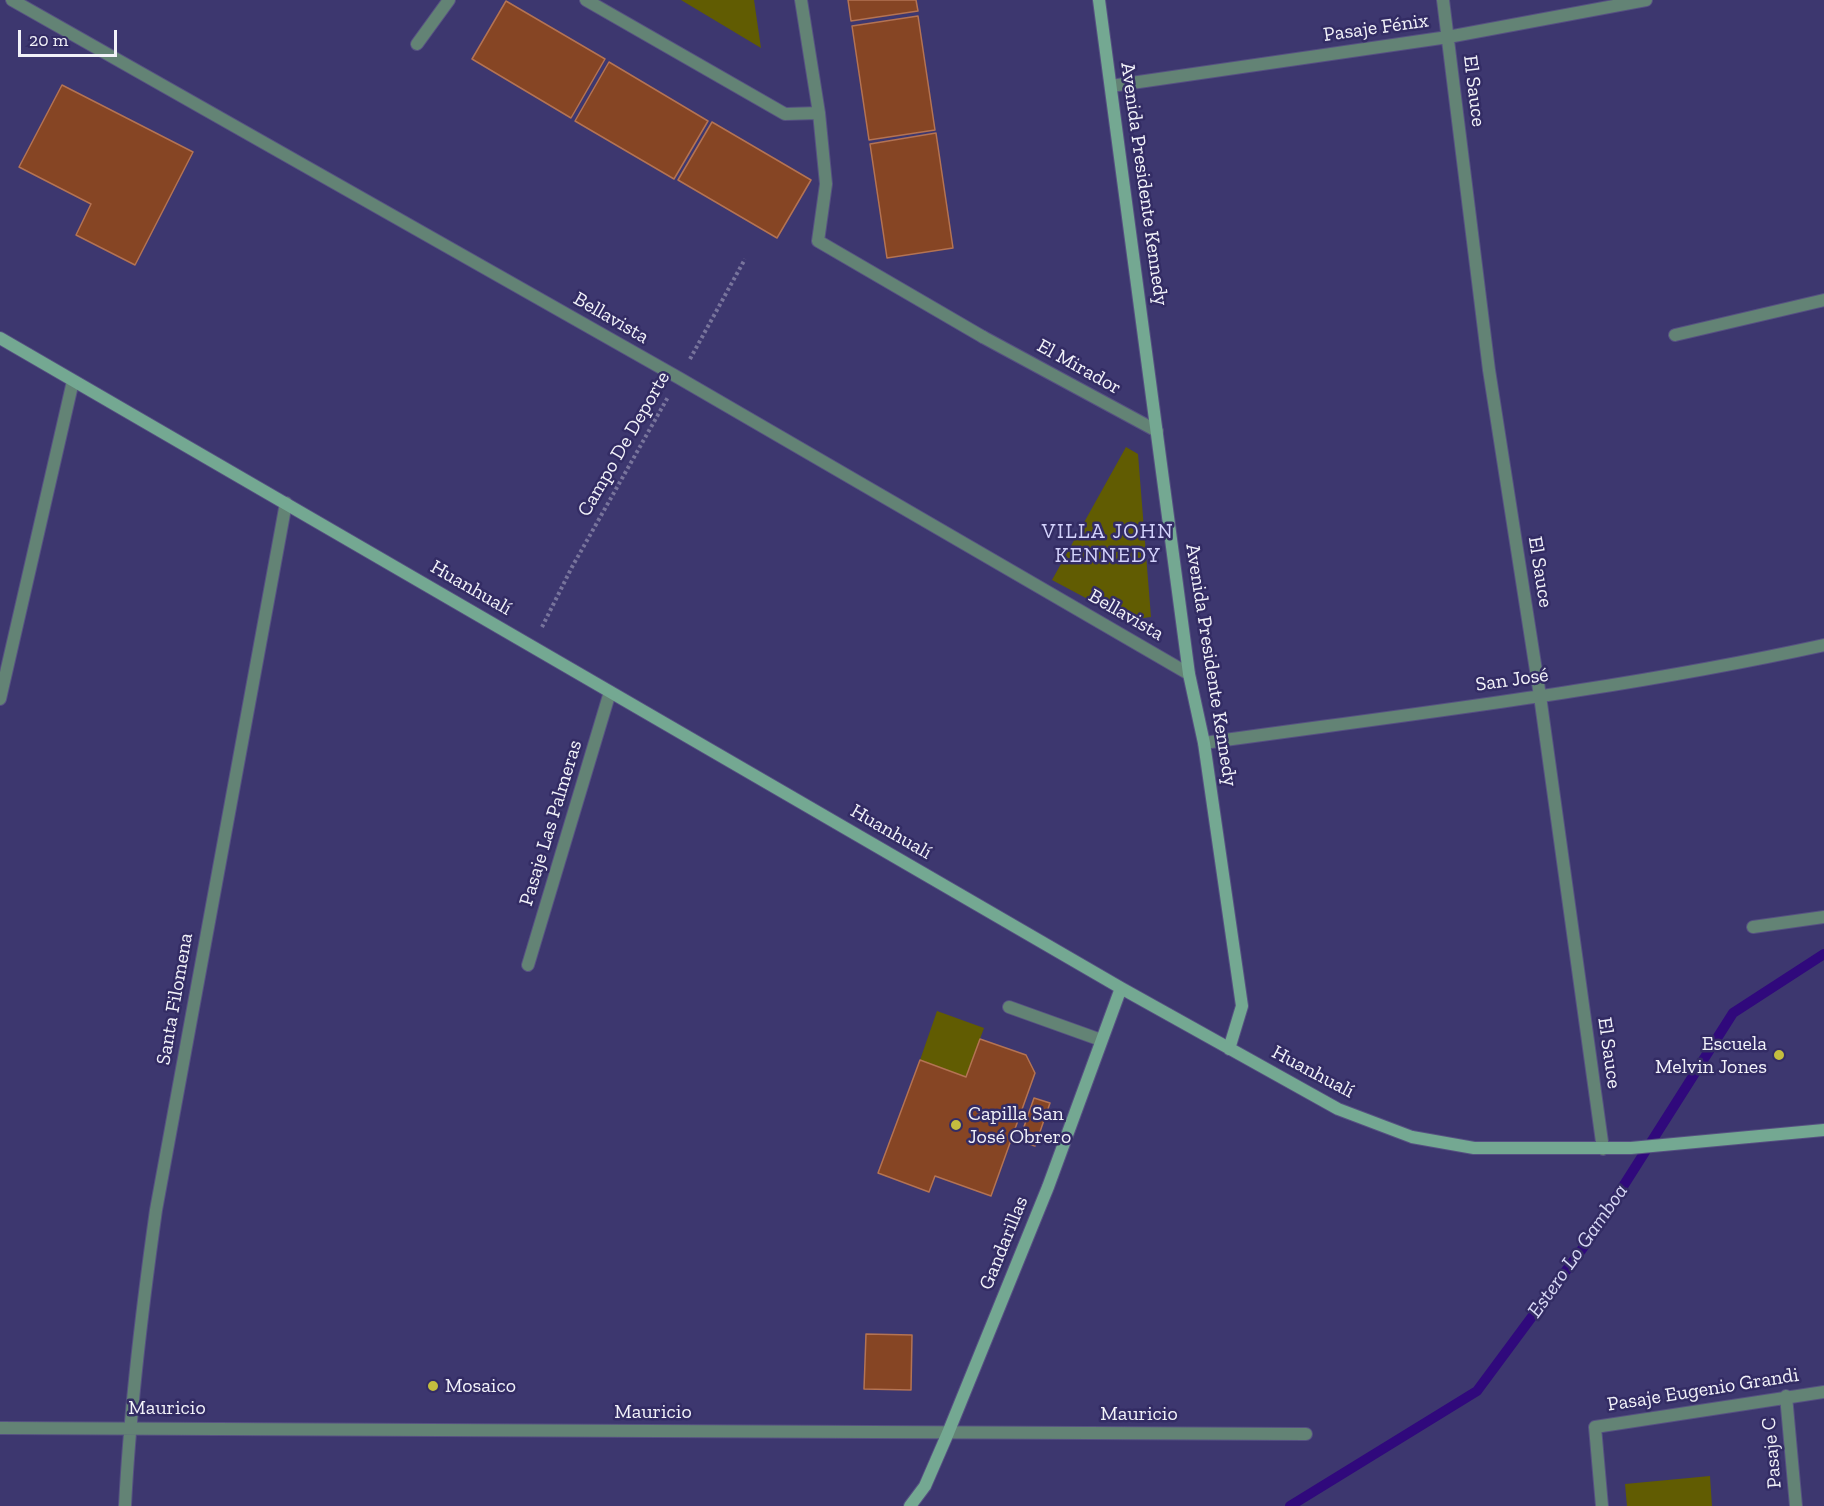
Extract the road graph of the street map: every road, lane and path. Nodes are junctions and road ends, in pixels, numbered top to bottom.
1 (12, 0) edge
2 (449, 0) edge
3 (586, 0) edge
4 (801, 0) edge
5 (1099, 0) edge
6 (1443, 0) edge
7 (1646, 0) edge
8 (1448, 37) junction
9 (417, 44) dead end
10 (1111, 86) junction
11 (819, 113) junction
12 (745, 259) dead end
13 (1824, 300) edge
14 (1675, 335) dead end
15 (0, 338) edge
16 (679, 378) junction
17 (73, 381) junction
18 (1157, 431) junction
19 (286, 503) junction
20 (1824, 645) edge
21 (532, 646) junction
22 (1189, 674) junction
23 (610, 692) junction
24 (1540, 696) junction
25 (0, 699) edge
26 (1204, 743) junction
27 (1824, 917) edge
28 (1753, 927) dead end
29 (528, 965) dead end
30 (1121, 988) junction
31 (1009, 1007) dead end
32 (1101, 1040) junction
33 (1229, 1048) junction
34 (1824, 1130) edge
35 (1603, 1149) junction
36 (1824, 1392) edge
37 (1786, 1396) junction
38 (0, 1428) edge
39 (129, 1428) junction
40 (948, 1433) junction
41 (1306, 1434) dead end
42 (125, 1506) edge
43 (910, 1506) edge
44 (1602, 1506) edge
45 (1796, 1506) edge

1 - 16 street, Bellavista
2 - 9 street
3 - 11 street
4 - 11 street
5 - 10 street, Avenida Presidente Kennedy
6 - 8 street, El Sauce
7 - 8 street, Pasaje Fénix
8 - 10 street, Pasaje Fénix
8 - 24 street, El Sauce
10 - 18 street, Avenida Presidente Kennedy
11 - 18 street, El Mirador
12 - 16 path, Campo De Deporte
13 - 14 street
15 - 17 street, Huanhualí
16 - 21 path, Campo De Deporte
16 - 22 street, Bellavista
17 - 19 street, Huanhualí
17 - 25 street
18 - 22 street, Avenida Presidente Kennedy
19 - 21 street, Huanhualí
19 - 39 street, Santa Filomena
20 - 24 street, San José
21 - 23 street, Huanhualí
22 - 26 street, Avenida Presidente Kennedy
23 - 29 street, Pasaje Las Palmeras
23 - 30 street, Huanhualí
24 - 26 street, San José
24 - 35 street, El Sauce
26 - 33 street, Avenida Presidente Kennedy
27 - 28 street
30 - 32 street, Gandarillas
30 - 33 street, Huanhualí
31 - 32 street
32 - 40 street, Gandarillas
33 - 35 street, Huanhualí
34 - 35 street, Huanhualí
36 - 37 street, Pasaje Eugenio Grandi
37 - 44 street, Pasaje Eugenio Grandi
37 - 45 street, Pasaje C
38 - 39 street, Mauricio
39 - 40 street, Mauricio
39 - 42 street, Santa Filomena
40 - 41 street, Mauricio
40 - 43 street, Gandarillas

